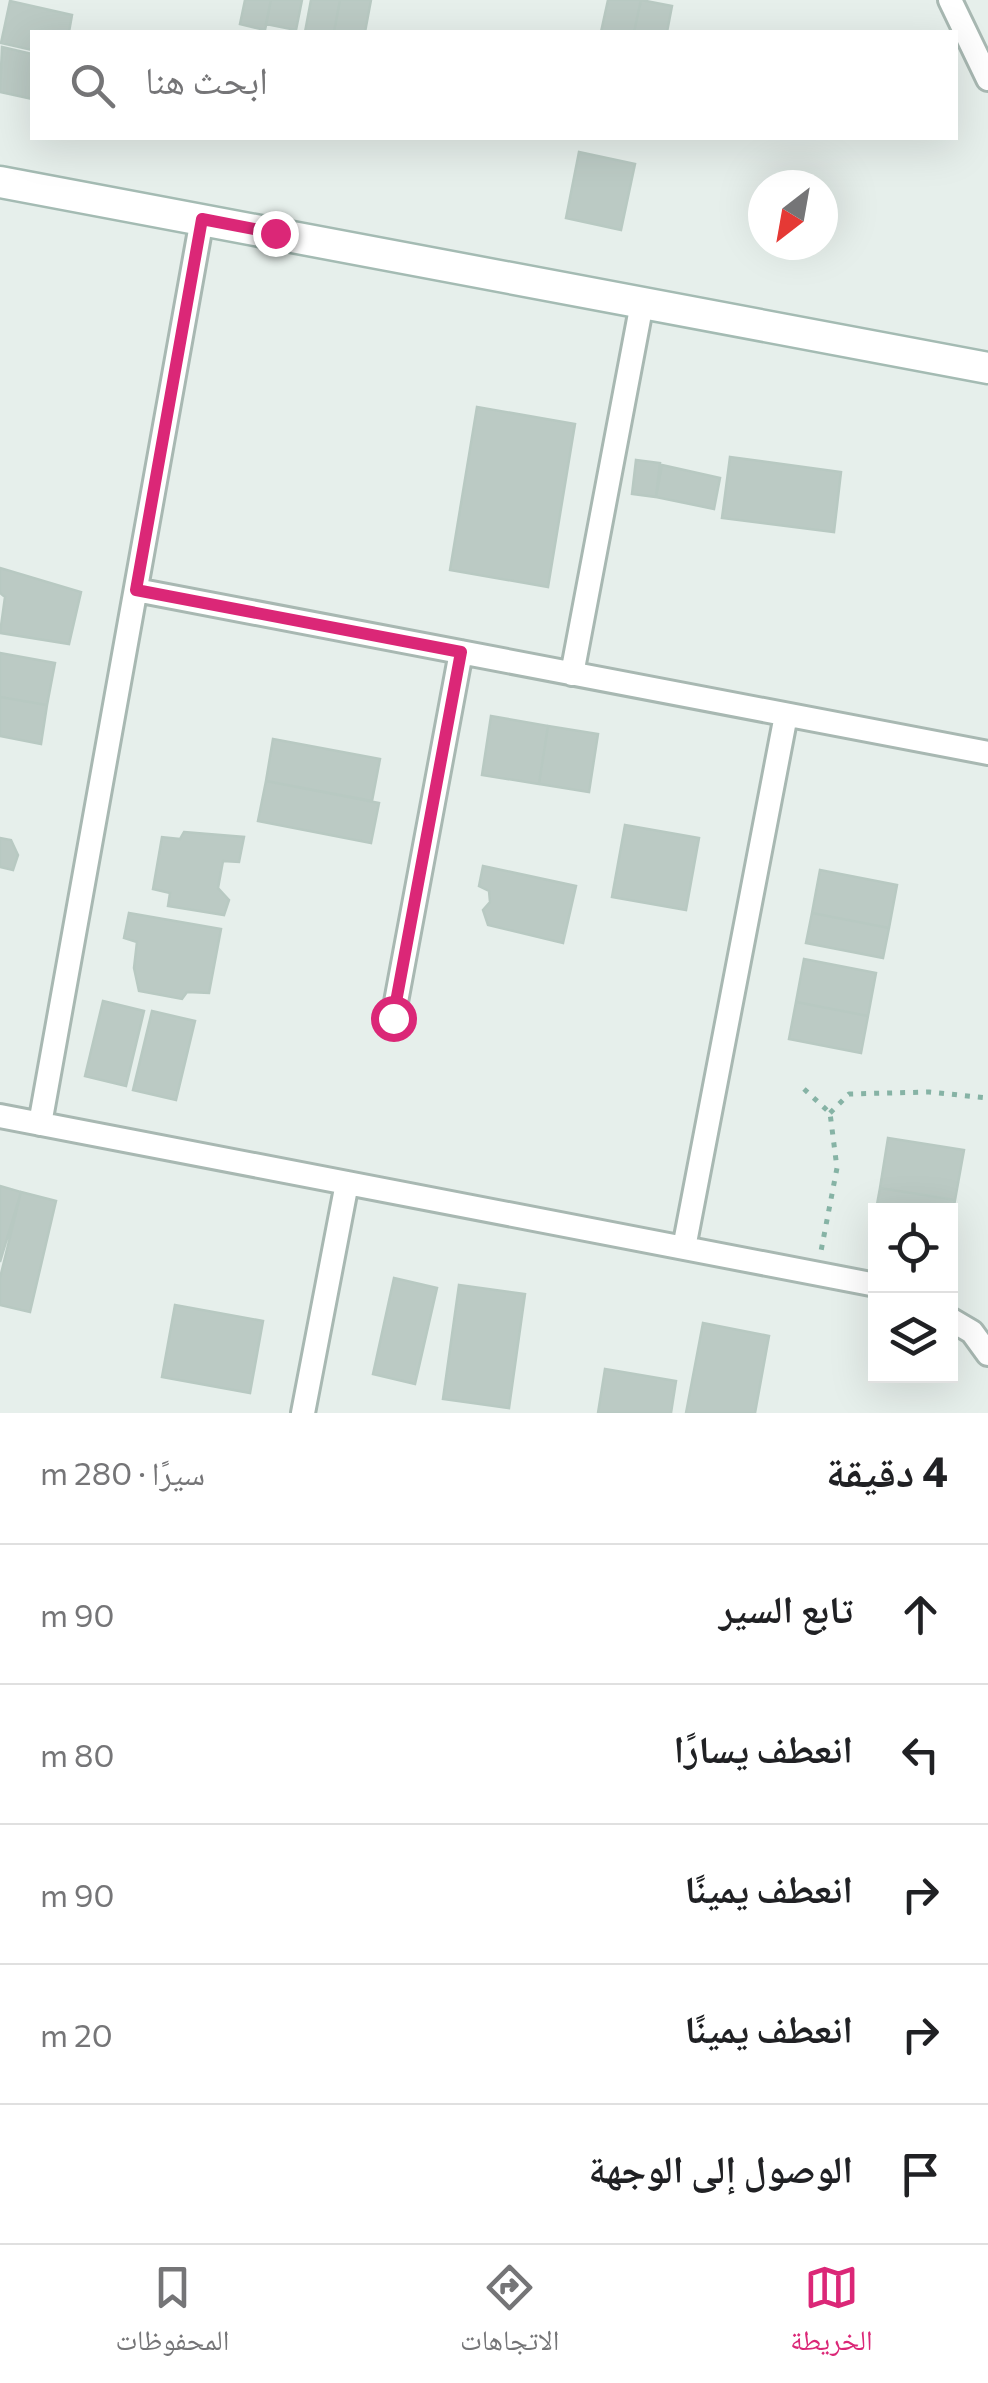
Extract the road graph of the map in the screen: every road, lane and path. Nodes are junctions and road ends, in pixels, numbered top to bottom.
1 (950, 0) edge
2 (988, 80) edge
3 (0, 182) edge
4 (202, 219) junction
5 (642, 302) junction
6 (988, 368) edge
7 (136, 590) junction
8 (461, 652) junction
9 (572, 674) junction
10 (786, 714) junction
11 (988, 753) edge
12 (393, 1018) dead end
13 (804, 1088) dead end
14 (988, 1098) edge
15 (830, 1113) junction
16 (0, 1116) edge
17 (40, 1124) junction
18 (347, 1183) junction
19 (684, 1248) junction
20 (816, 1274) junction
21 (868, 1284) edge
22 (958, 1323) edge
23 (988, 1354) edge
24 (303, 1413) edge

1 - 2 street
3 - 4 street
4 - 5 street
4 - 7 street
5 - 6 street
5 - 9 street
7 - 8 street
7 - 17 street
8 - 9 street
8 - 12 street
9 - 10 street
10 - 11 street
10 - 19 street
13 - 15 path
14 - 15 path
15 - 20 path
16 - 17 street
17 - 18 street
18 - 19 street
18 - 24 street
19 - 20 street
20 - 21 street
22 - 23 street

